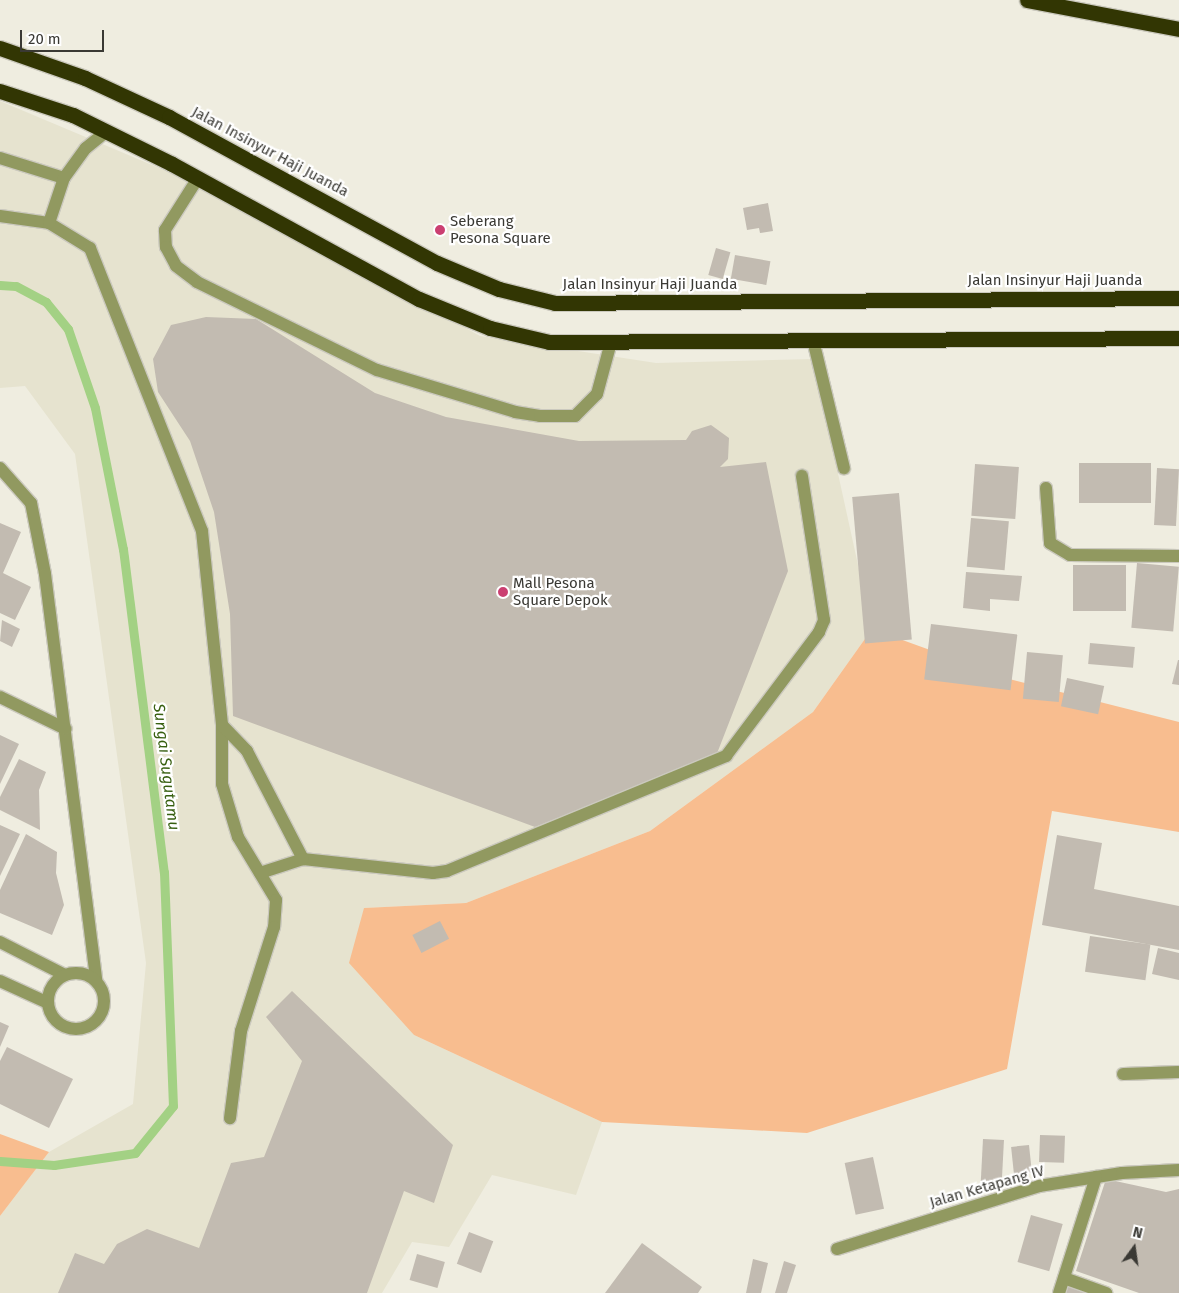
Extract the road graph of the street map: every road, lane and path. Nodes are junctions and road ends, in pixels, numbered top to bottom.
1 (1027, 0) edge
2 (1179, 29) edge
3 (0, 48) edge
4 (0, 92) edge
5 (106, 132) junction
6 (0, 158) edge
7 (64, 178) junction
8 (198, 178) junction
9 (0, 216) edge
10 (49, 223) junction
11 (1179, 298) edge
12 (1179, 338) edge
13 (813, 340) junction
14 (611, 342) junction
15 (0, 468) edge
16 (844, 468) dead end
17 (802, 476) dead end
18 (1046, 488) dead end
19 (1179, 556) edge
20 (0, 697) edge
21 (222, 724) junction
22 (66, 729) junction
23 (303, 859) junction
24 (260, 873) junction
25 (0, 942) edge
26 (65, 974) junction
27 (0, 980) edge
28 (96, 980) junction
29 (48, 1003) junction
30 (1179, 1072) edge
31 (1123, 1074) dead end
32 (230, 1118) dead end
33 (1179, 1170) edge
34 (1096, 1177) junction
35 (837, 1249) dead end
36 (1064, 1278) junction
37 (1059, 1293) edge
38 (1106, 1293) edge

1 - 2 highway
3 - 11 highway, Jalan Insinyur Haji Juanda
4 - 5 highway
5 - 7 street
5 - 8 highway
6 - 7 street
7 - 10 street
8 - 14 highway
8 - 14 street
9 - 10 street
10 - 21 street
12 - 13 highway
13 - 14 highway
13 - 16 street
15 - 22 street
17 - 23 street
18 - 19 street
20 - 22 street
21 - 23 street
21 - 24 street
22 - 28 street
23 - 24 street
24 - 32 street
25 - 26 street
26 - 28 street
26 - 29 street
27 - 29 street
28 - 29 street
30 - 31 street
33 - 34 street, Jalan Ketapang IV
34 - 35 street, Jalan Ketapang IV
34 - 36 street
36 - 37 street
36 - 38 street

